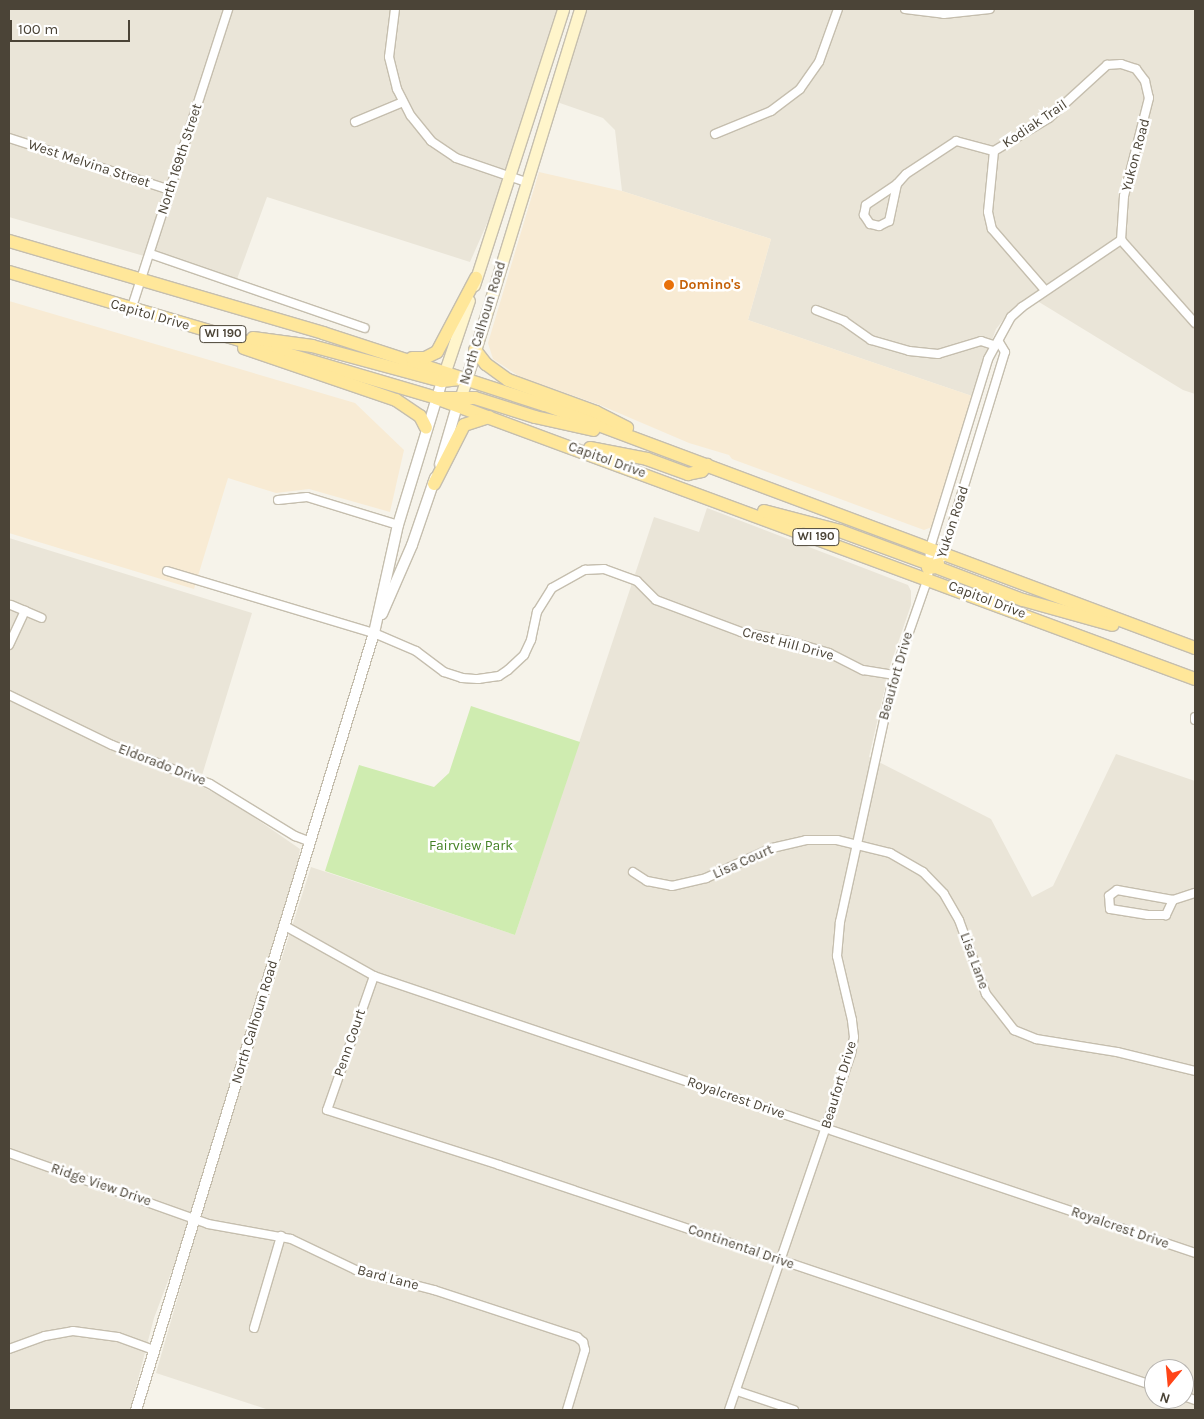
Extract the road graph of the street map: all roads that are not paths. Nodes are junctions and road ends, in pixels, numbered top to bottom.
1 (228, 9) edge
2 (395, 9) edge
3 (563, 9) edge
4 (580, 9) edge
5 (838, 9) edge
6 (905, 9) edge
7 (990, 9) edge
8 (1129, 66) joint
9 (402, 102) junction
10 (355, 122) dead end
11 (715, 134) dead end
12 (9, 138) edge
13 (994, 151) junction
14 (509, 177) junction
15 (526, 182) junction
16 (897, 184) junction
17 (170, 190) junction
18 (1121, 240) junction
19 (9, 241) edge
20 (151, 254) junction
21 (9, 272) edge
22 (476, 278) junction
23 (140, 280) junction
24 (1044, 289) junction
25 (131, 310) junction
26 (816, 310) dead end
27 (174, 322) junction
28 (1195, 323) edge
29 (365, 328) dead end
30 (234, 337) junction
31 (996, 344) junction
32 (474, 350) junction
33 (402, 358) junction
34 (443, 377) junction
35 (466, 379) junction
36 (436, 398) junction
37 (459, 401) junction
38 (490, 417) junction
39 (426, 428) junction
40 (634, 438) junction
41 (566, 444) junction
42 (664, 449) junction
43 (707, 465) junction
44 (434, 484) junction
45 (278, 500) dead end
46 (398, 525) junction
47 (930, 548) junction
48 (934, 565) junction
49 (167, 571) dead end
50 (11, 605) dead end
51 (25, 611) junction
52 (41, 618) dead end
53 (374, 633) junction
54 (9, 645) edge
55 (1195, 648) edge
56 (894, 675) junction
57 (1195, 679) edge
58 (9, 695) edge
59 (311, 842) junction
60 (856, 845) junction
61 (633, 872) dead end
62 (1195, 893) edge
63 (1173, 900) junction
64 (285, 926) junction
65 (374, 976) junction
66 (1195, 1072) edge
67 (327, 1110) joint
68 (826, 1128) junction
69 (9, 1153) edge
70 (194, 1218) junction
71 (281, 1236) junction
72 (1195, 1253) edge
73 (781, 1260) junction
74 (254, 1328) dead end
75 (9, 1349) edge
76 (154, 1350) junction
77 (1144, 1383) edge
78 (737, 1391) junction
79 (136, 1410) edge
80 (567, 1410) edge
81 (729, 1410) edge
82 (794, 1410) edge

1 - 17 street, North 169th Street
2 - 9 street
3 - 14 main road, North Calhoun Road
4 - 15 main road, North Calhoun Road
5 - 11 street
6 - 7 street
8 - 13 street, Kodiak Trail
8 - 18 street, Yukon Road
9 - 10 street
9 - 14 street
12 - 17 street, West Melvina Street
13 - 16 street
13 - 24 street, Kodiak Trail
14 - 15 street
14 - 22 main road, North Calhoun Road
15 - 32 main road, North Calhoun Road
16 - 16 street
17 - 20 street, North 169th Street
18 - 24 street, Yukon Road
18 - 28 street
19 - 23 main road, WI 190
20 - 23 street, North 169th Street
20 - 29 street
21 - 25 main road, Capitol Drive / WI 190
22 - 33 main road
22 - 34 main road, North Calhoun Road
23 - 25 street, North 169th Street
23 - 33 main road, WI 190
24 - 31 street, Yukon Road
25 - 27 main road, Capitol Drive / WI 190
26 - 31 street
27 - 30 main road, Capitol Drive / WI 190
27 - 39 main road
30 - 34 main road
30 - 36 main road, Capitol Drive / WI 190
31 - 47 street, Yukon Road
31 - 48 street, Yukon Road
32 - 35 main road, North Calhoun Road
32 - 42 main road
33 - 34 main road, WI 190
34 - 35 main road
34 - 36 street, North Calhoun Road
35 - 37 main road, North Calhoun Road
35 - 40 main road, Capitol Drive / WI 190
36 - 37 main road
36 - 39 street, North Calhoun Road
37 - 38 main road, Capitol Drive
37 - 40 main road
37 - 44 street, North Calhoun Road
38 - 41 main road, Capitol Drive
38 - 44 main road
39 - 46 street, North Calhoun Road
40 - 42 main road, Capitol Drive / WI 190
41 - 43 main road
41 - 48 main road, Capitol Drive
42 - 43 main road, Capitol Drive / WI 190
43 - 47 main road, Capitol Drive / WI 190
44 - 53 street, North Calhoun Road
45 - 46 street
46 - 53 street, North Calhoun Road
47 - 48 main road, Capitol Drive / WI 190
48 - 55 main road
48 - 56 street, Beaufort Drive
48 - 57 main road, Capitol Drive / WI 190
49 - 53 street, Crest Hill Drive
50 - 51 street
51 - 52 street
51 - 54 street
53 - 56 street, Crest Hill Drive
53 - 59 street, North Calhoun Road
56 - 60 street, Beaufort Drive
58 - 59 street, Eldorado Drive
59 - 64 street, North Calhoun Road
60 - 61 street, Lisa Court
60 - 66 street, Lisa Lane
60 - 68 street, Beaufort Drive
62 - 63 street
63 - 63 street
64 - 65 street, Royalcrest Drive
64 - 70 street, North Calhoun Road
65 - 67 street, Penn Court
65 - 68 street, Royalcrest Drive
67 - 73 street, Continental Drive
68 - 72 street, Royalcrest Drive
68 - 73 street, Beaufort Drive
69 - 70 street, Ridge View Drive
70 - 71 street, Bard Lane
70 - 76 street, North Calhoun Road
71 - 74 street
71 - 80 street, Bard Lane
73 - 77 street, Continental Drive
73 - 78 street, Beaufort Drive
75 - 76 street
76 - 79 street, North Calhoun Road
78 - 81 street, Beaufort Drive
78 - 82 street

